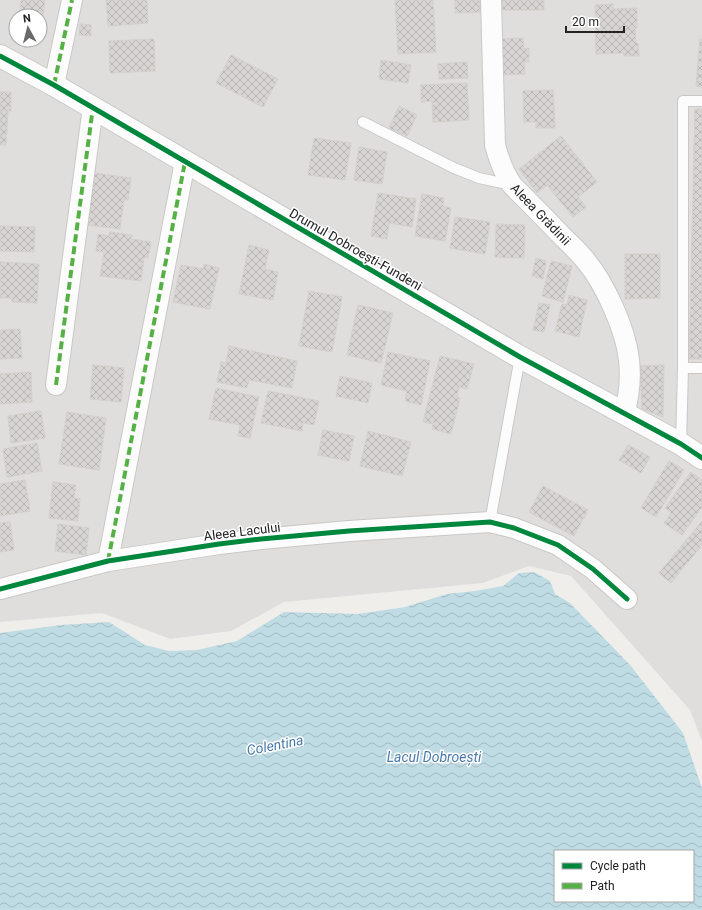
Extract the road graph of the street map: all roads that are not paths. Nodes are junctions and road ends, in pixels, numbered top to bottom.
1 (72, 0) edge
2 (491, 0) edge
3 (0, 56) edge
4 (54, 85) junction
5 (702, 101) edge
6 (92, 108) junction
7 (364, 122) dead end
8 (185, 162) junction
9 (512, 185) junction
10 (520, 357) junction
11 (683, 368) junction
12 (702, 368) edge
13 (56, 385) dead end
14 (624, 414) junction
15 (681, 444) junction
16 (702, 458) edge
17 (490, 522) junction
18 (108, 562) junction
19 (0, 589) edge
20 (628, 599) dead end

1 - 4 street
2 - 9 street, Aleea Grădinii
3 - 4 street, Drumul Dobroești-Fundeni
4 - 6 street, Drumul Dobroești-Fundeni
5 - 11 lane
6 - 8 street, Drumul Dobroești-Fundeni
6 - 13 street
7 - 9 lane
8 - 10 street, Drumul Dobroești-Fundeni
8 - 18 street
9 - 14 street, Aleea Grădinii
10 - 14 street, Drumul Dobroești-Fundeni
10 - 17 lane
11 - 12 lane
11 - 15 lane
14 - 15 street, Drumul Dobroești-Fundeni
15 - 16 street, Drumul Dobroești-Fundeni
17 - 18 street, Aleea Lacului
17 - 20 street, Aleea Lacului
18 - 19 street, Aleea Lacului

